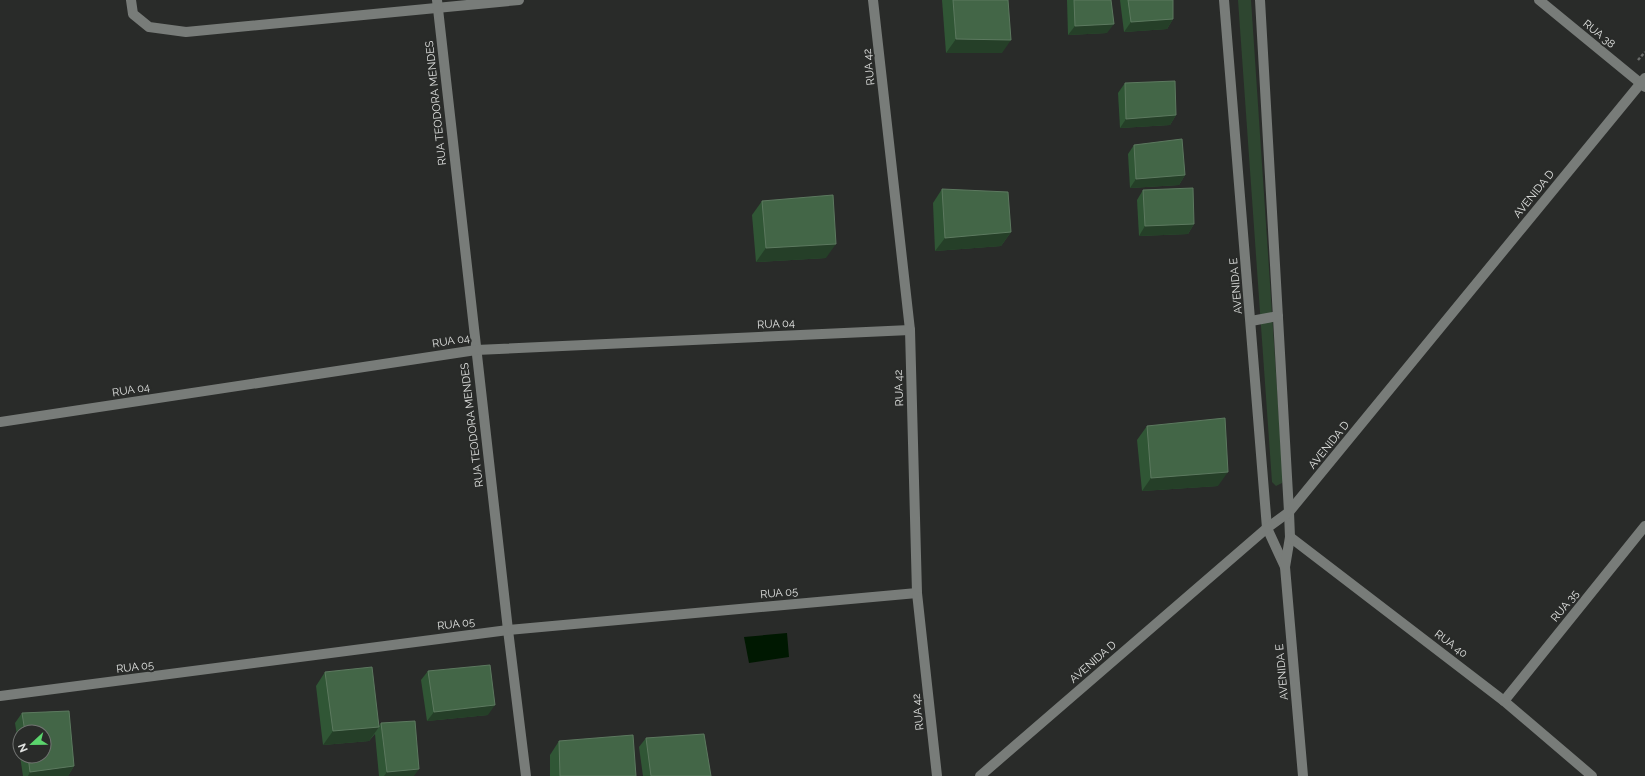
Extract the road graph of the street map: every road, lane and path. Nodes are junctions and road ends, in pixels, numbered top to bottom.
1 (131, 0) edge
2 (519, 0) edge
3 (873, 0) edge
4 (1224, 0) edge
5 (1260, 0) edge
6 (1539, 0) edge
7 (437, 4) edge
8 (1644, 83) edge
9 (1278, 316) junction
10 (1250, 321) junction
11 (910, 330) junction
12 (476, 350) junction
13 (0, 422) edge
14 (1289, 512) junction
15 (1645, 526) edge
16 (1267, 528) junction
17 (1290, 537) junction
18 (1285, 567) junction
19 (917, 593) junction
20 (508, 630) junction
21 (0, 696) edge
22 (1504, 701) junction
23 (526, 776) edge
24 (937, 776) edge
25 (980, 776) edge
26 (1303, 776) edge
27 (1592, 776) edge

1 - 7 street
2 - 7 street
3 - 11 street, RUA 42
4 - 10 street, AVENIDA E
5 - 9 street, AVENIDA E
6 - 8 street, RUA 38
7 - 12 street, RUA TEODORA MENDES
8 - 14 street, AVENIDA D
9 - 10 street
9 - 14 street, AVENIDA E
10 - 16 street, AVENIDA E
11 - 12 street, RUA 04
11 - 19 street, RUA 42
12 - 13 street, RUA 04
12 - 20 street, RUA TEODORA MENDES
14 - 16 street, AVENIDA D
14 - 17 street, AVENIDA E
15 - 22 street, RUA 35
16 - 18 street, AVENIDA E
16 - 25 street, AVENIDA D
17 - 18 street, AVENIDA E
17 - 22 street, RUA 40
18 - 26 street, AVENIDA E
19 - 20 street, RUA 05
19 - 24 street, RUA 42
20 - 21 street, RUA 05
20 - 23 street, RUA TEODORA MENDES
22 - 27 street, RUA 40

